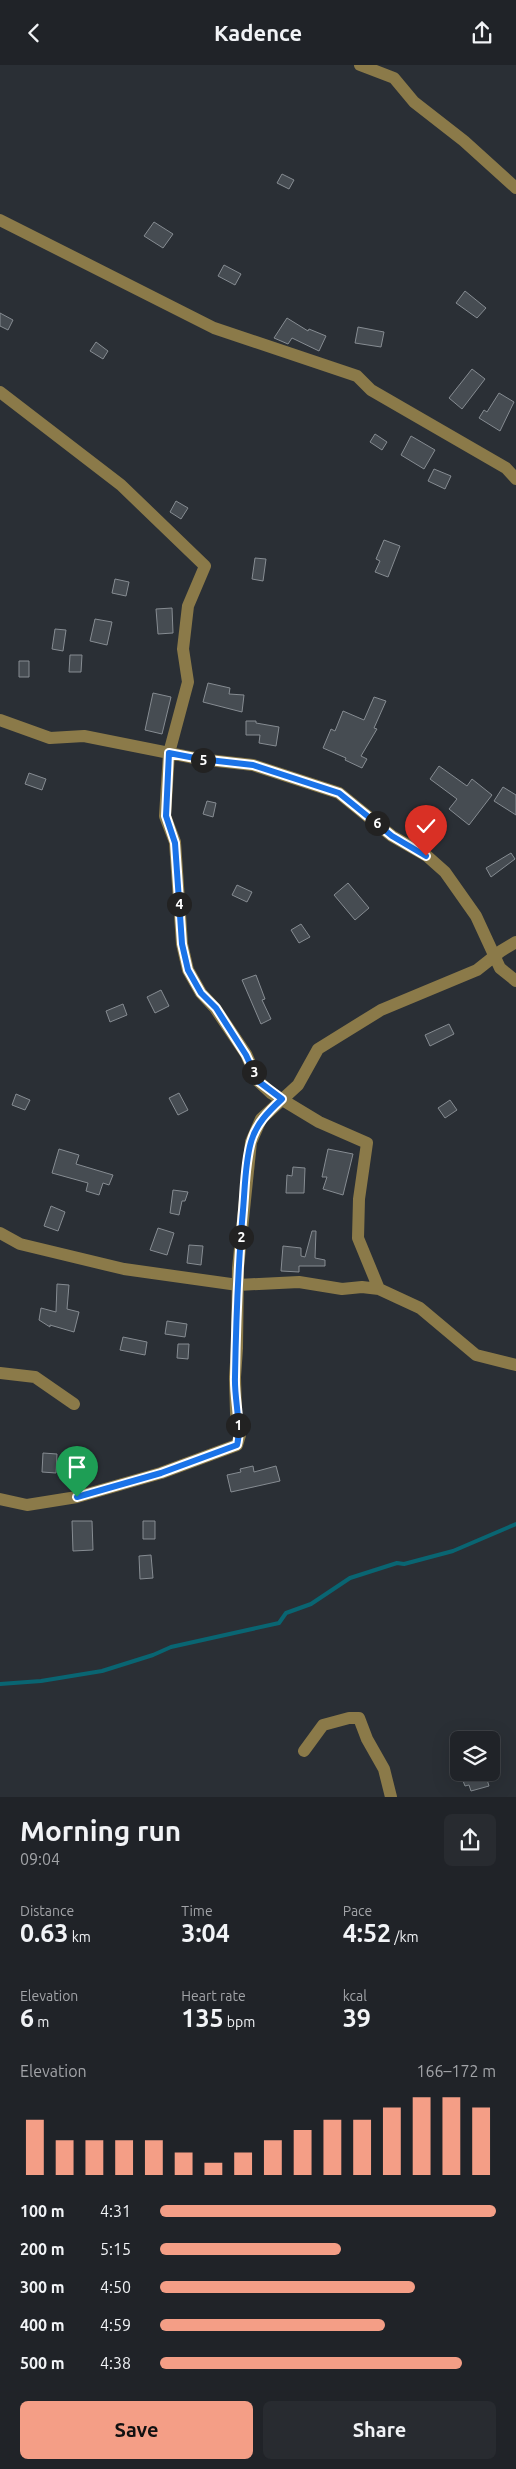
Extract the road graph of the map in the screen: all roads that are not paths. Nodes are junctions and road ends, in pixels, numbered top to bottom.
1 (360, 65) edge
2 (516, 188) edge
3 (0, 220) edge
4 (0, 392) edge
5 (516, 479) edge
6 (0, 720) edge
7 (169, 753) junction
8 (516, 942) edge
9 (494, 955) junction
10 (516, 981) edge
11 (282, 1099) junction
12 (0, 1233) edge
13 (238, 1285) junction
14 (379, 1289) junction
15 (516, 1365) edge
16 (0, 1373) edge
17 (74, 1404) dead end
18 (0, 1499) edge
19 (304, 1751) dead end
20 (391, 1797) edge

1 - 2 street
3 - 5 street
4 - 7 street
6 - 7 street
7 - 9 street
7 - 11 street
8 - 9 street
9 - 10 street
9 - 11 street
11 - 13 street
11 - 14 street
12 - 13 street
13 - 14 street
13 - 18 street
14 - 15 street
16 - 17 street
19 - 20 street

